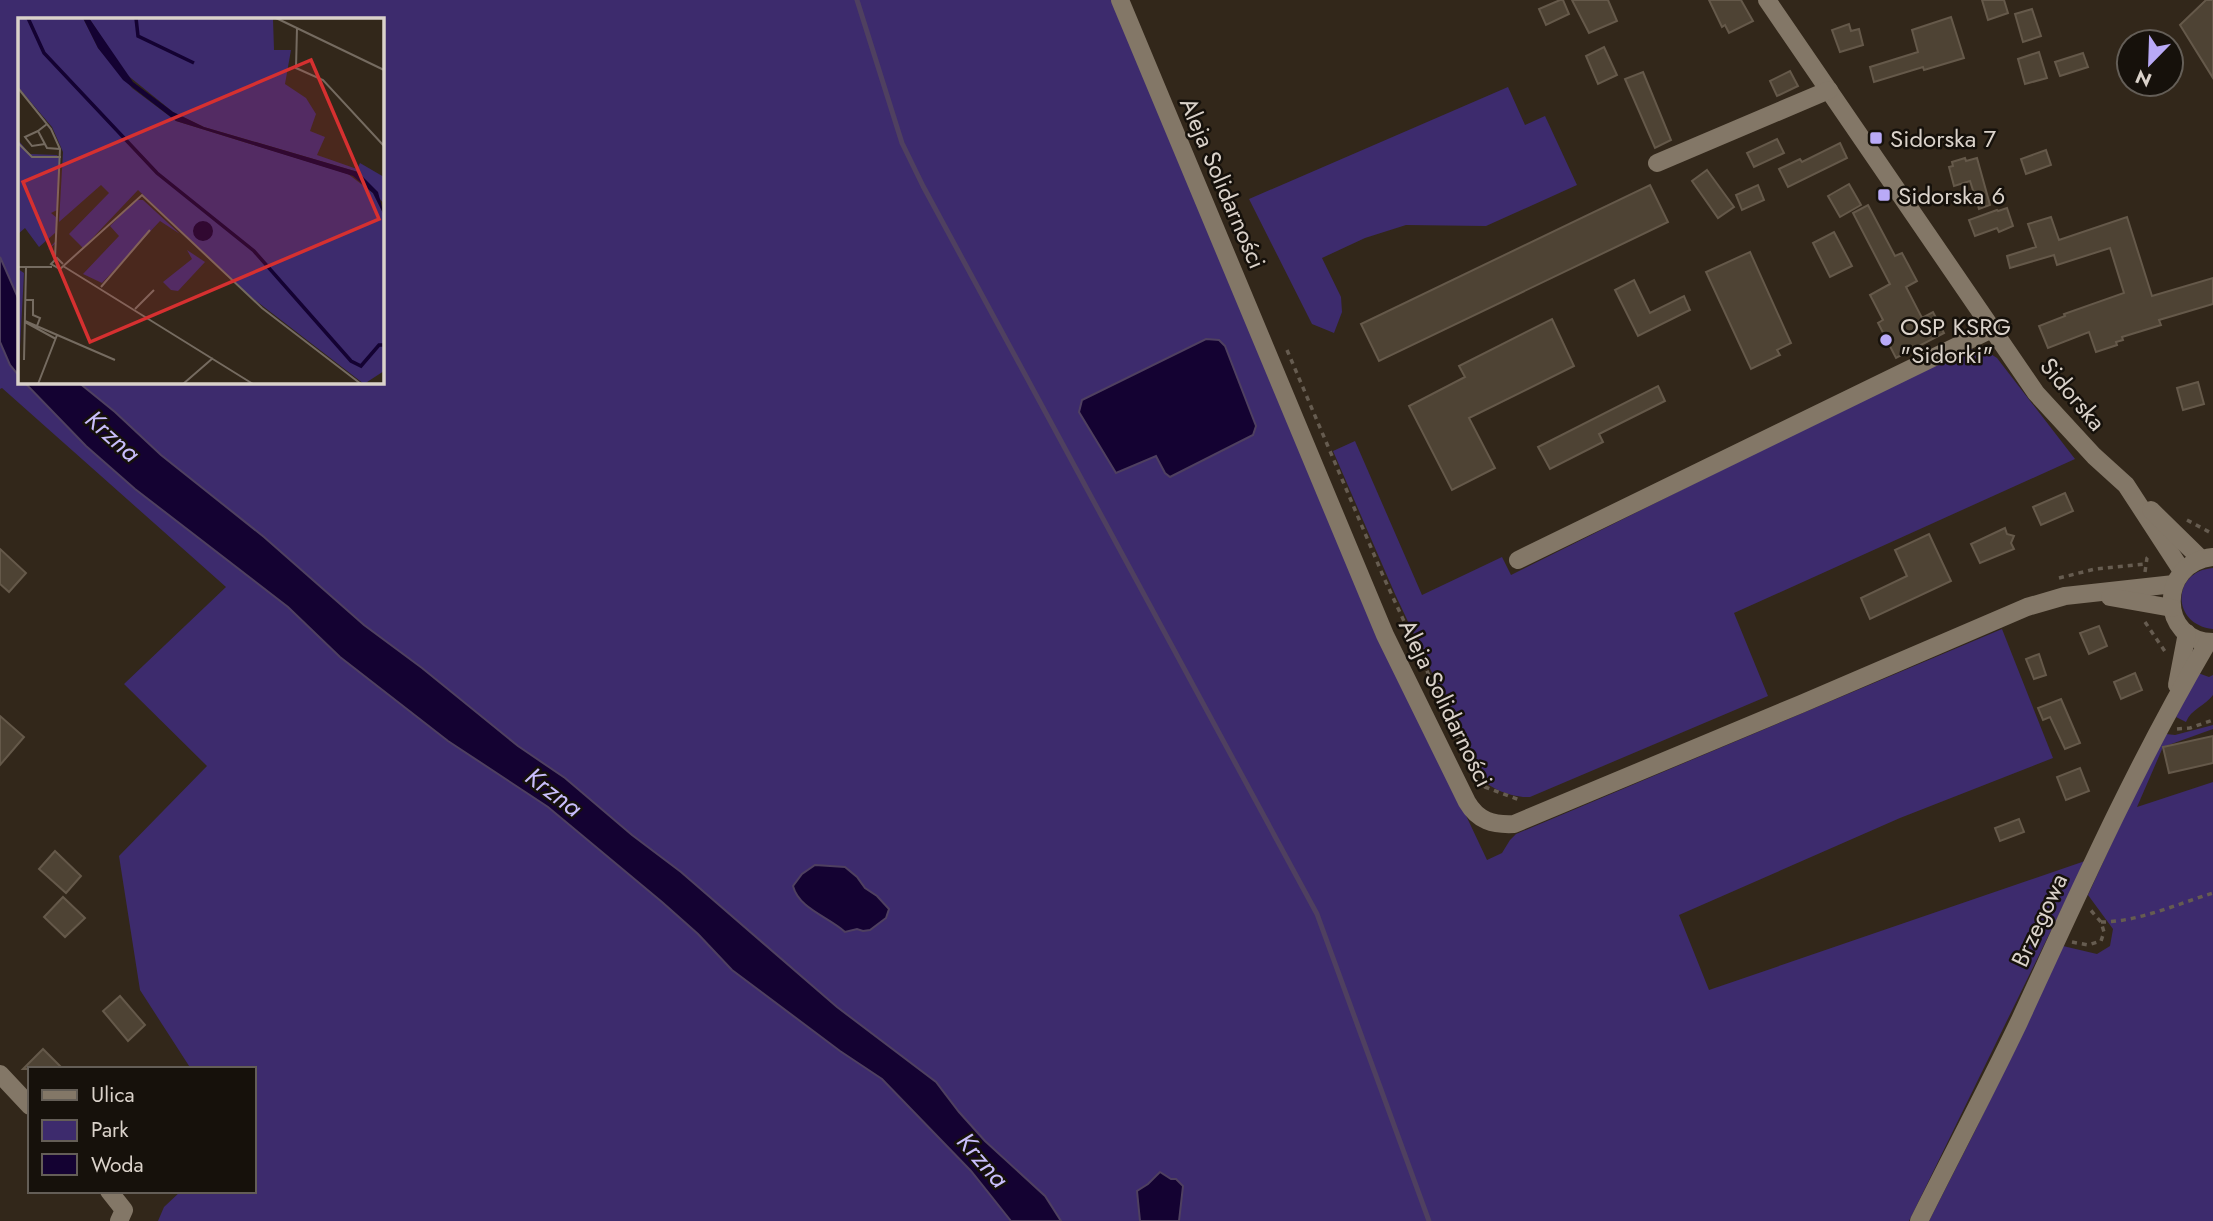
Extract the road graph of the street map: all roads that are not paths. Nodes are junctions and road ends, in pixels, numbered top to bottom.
1 (1120, 0) edge
2 (1767, 0) edge
3 (1829, 90) junction
4 (1657, 163) dead end
5 (1992, 329) junction
6 (2126, 485) junction
7 (2207, 558) edge
8 (1518, 560) dead end
9 (2178, 577) junction
10 (2090, 594) junction
11 (2172, 608) junction
12 (2187, 633) junction
13 (2210, 642) edge
14 (2174, 699) junction
15 (0, 1074) edge
16 (28, 1104) edge
17 (111, 1193) edge
18 (119, 1221) edge
19 (1919, 1221) edge

1 - 10 street, Aleja Solidarności
2 - 3 street, Sidorska
3 - 4 street
3 - 5 street, Sidorska
5 - 6 street, Sidorska
5 - 8 street
6 - 7 street
6 - 9 street, Sidorska
7 - 9 street
9 - 10 street
9 - 11 street
10 - 11 street
11 - 12 street
12 - 13 street
12 - 14 street
13 - 14 street, Brzegowa
14 - 19 street, Brzegowa
15 - 16 street
17 - 18 street

